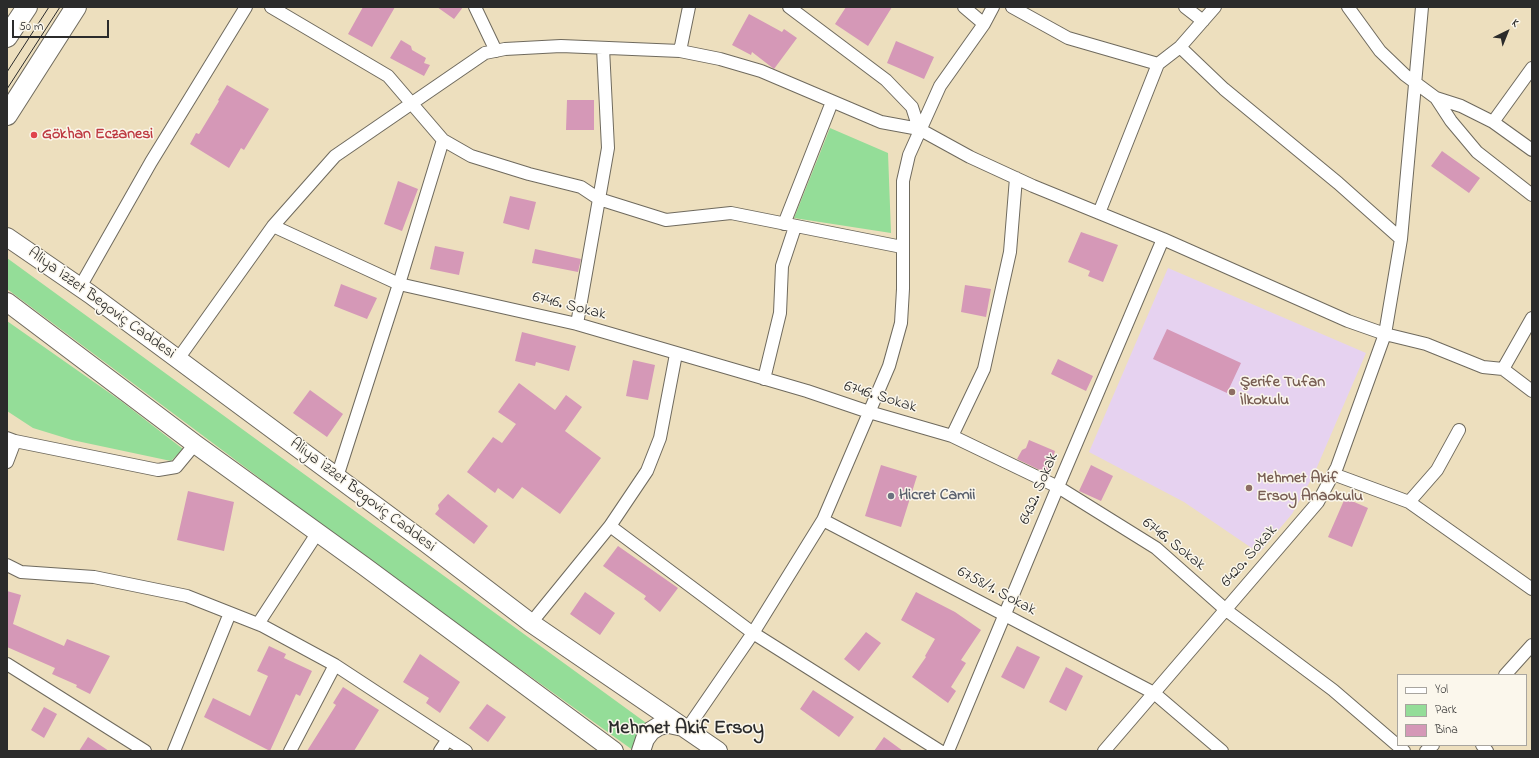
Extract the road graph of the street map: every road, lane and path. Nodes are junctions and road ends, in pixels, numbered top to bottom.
1 (27, 7) edge
2 (76, 7) edge
3 (246, 7) edge
4 (271, 7) edge
5 (475, 7) edge
6 (689, 7) edge
7 (789, 7) edge
8 (964, 7) edge
9 (993, 7) edge
10 (1012, 7) edge
11 (1184, 7) edge
12 (1215, 7) edge
13 (1348, 7) edge
14 (1422, 7) edge
15 (1203, 21) junction
16 (984, 24) junction
17 (7, 37) edge
18 (1180, 47) junction
19 (603, 48) junction
20 (496, 51) junction
21 (680, 51) junction
22 (1158, 64) junction
23 (1532, 68) edge
24 (1414, 82) junction
25 (1436, 98) junction
26 (832, 102) junction
27 (410, 103) junction
28 (7, 115) edge
29 (1493, 122) junction
30 (919, 130) junction
31 (443, 140) junction
32 (1532, 150) edge
33 (1016, 178) junction
34 (1532, 195) edge
35 (599, 199) junction
36 (1099, 213) junction
37 (272, 226) junction
38 (790, 226) junction
39 (7, 237) edge
40 (1401, 239) junction
41 (1163, 240) junction
42 (902, 247) junction
43 (399, 284) junction
44 (80, 287) junction
45 (7, 302) edge
46 (1532, 318) edge
47 (577, 324) junction
48 (1385, 334) junction
49 (676, 354) junction
50 (178, 360) junction
51 (1503, 369) junction
52 (764, 379) junction
53 (1532, 390) edge
54 (869, 412) junction
55 (1459, 430) dead end
56 (952, 436) junction
57 (11, 439) edge
58 (195, 444) junction
59 (7, 462) edge
60 (1333, 474) junction
61 (337, 477) junction
62 (1058, 487) junction
63 (1409, 502) junction
64 (823, 520) junction
65 (610, 526) junction
66 (318, 532) junction
67 (7, 564) edge
68 (1532, 589) edge
69 (1226, 610) junction
70 (230, 613) junction
71 (1004, 614) junction
72 (531, 623) junction
73 (258, 624) junction
74 (753, 633) junction
75 (1532, 645) edge
76 (7, 664) edge
77 (335, 665) junction
78 (1506, 674) edge
79 (1154, 693) junction
80 (687, 729) junction
81 (448, 738) junction
82 (1397, 745) edge
83 (145, 751) edge
84 (174, 751) edge
85 (290, 751) edge
86 (440, 751) edge
87 (466, 751) edge
88 (614, 751) edge
89 (642, 751) edge
90 (700, 751) edge
91 (718, 751) edge
92 (940, 751) edge
93 (948, 751) edge
94 (1104, 751) edge
95 (1222, 751) edge

1 - 17 main road
2 - 28 main road
3 - 44 street
4 - 27 street
5 - 20 street
6 - 21 street
7 - 30 street
8 - 16 street
9 - 16 street
10 - 22 street
11 - 15 street
12 - 15 street
13 - 24 street
14 - 24 street, 6420. Sokak
15 - 18 street
16 - 30 street
18 - 22 street
18 - 40 street
19 - 20 street
19 - 21 street
19 - 35 street
20 - 27 street
21 - 26 street
22 - 36 street
23 - 29 street
24 - 25 street
24 - 40 street, 6420. Sokak
25 - 29 street
25 - 34 street
26 - 30 street
26 - 38 street
27 - 31 street
27 - 37 street
29 - 32 street
30 - 33 street
30 - 42 street
31 - 35 street
31 - 43 street
33 - 36 street
33 - 56 street
35 - 38 street
35 - 47 street
36 - 41 street
37 - 43 street, 6746. Sokak
37 - 50 street
38 - 42 street
38 - 52 street
39 - 44 main road, Aliya İzzet Begoviç Caddesi
40 - 48 street, 6420. Sokak
41 - 48 street
41 - 62 street, 6432. Sokak
42 - 54 street
43 - 47 street, 6746. Sokak
43 - 61 street
44 - 50 main road, Aliya İzzet Begoviç Caddesi
45 - 58 main road
46 - 51 street
47 - 49 street, 6746. Sokak
48 - 51 street
48 - 60 street, 6420. Sokak
49 - 52 street, 6746. Sokak
49 - 65 street
50 - 61 main road, Aliya İzzet Begoviç Caddesi
51 - 53 street
52 - 54 street, 6746. Sokak
54 - 56 street, 6746. Sokak
54 - 64 street
55 - 63 street
56 - 62 street, 6746. Sokak
57 - 58 street
57 - 59 street
58 - 66 main road
60 - 63 street
60 - 69 street, 6420. Sokak
61 - 72 main road, Aliya İzzet Begoviç Caddesi
62 - 69 street, 6746. Sokak
62 - 71 street, 6432. Sokak
63 - 68 street
64 - 71 street, 6758/1. Sokak
64 - 74 street
65 - 72 street
65 - 74 street
66 - 73 street
66 - 88 main road
67 - 70 street
69 - 79 street, 6420. Sokak
69 - 82 street, 6746. Sokak
70 - 73 street
70 - 84 street
71 - 79 street, 6758/1. Sokak
71 - 93 street, 6432. Sokak
72 - 80 main road, Aliya İzzet Begoviç Caddesi
73 - 77 street
74 - 80 street
74 - 92 street
75 - 78 street
76 - 83 street
77 - 81 street
77 - 85 street
79 - 94 street, 6420. Sokak
79 - 95 street, 6758/1. Sokak
80 - 89 main road
80 - 90 main road
80 - 91 main road, Aliya İzzet Begoviç Caddesi
81 - 86 street
81 - 87 street

